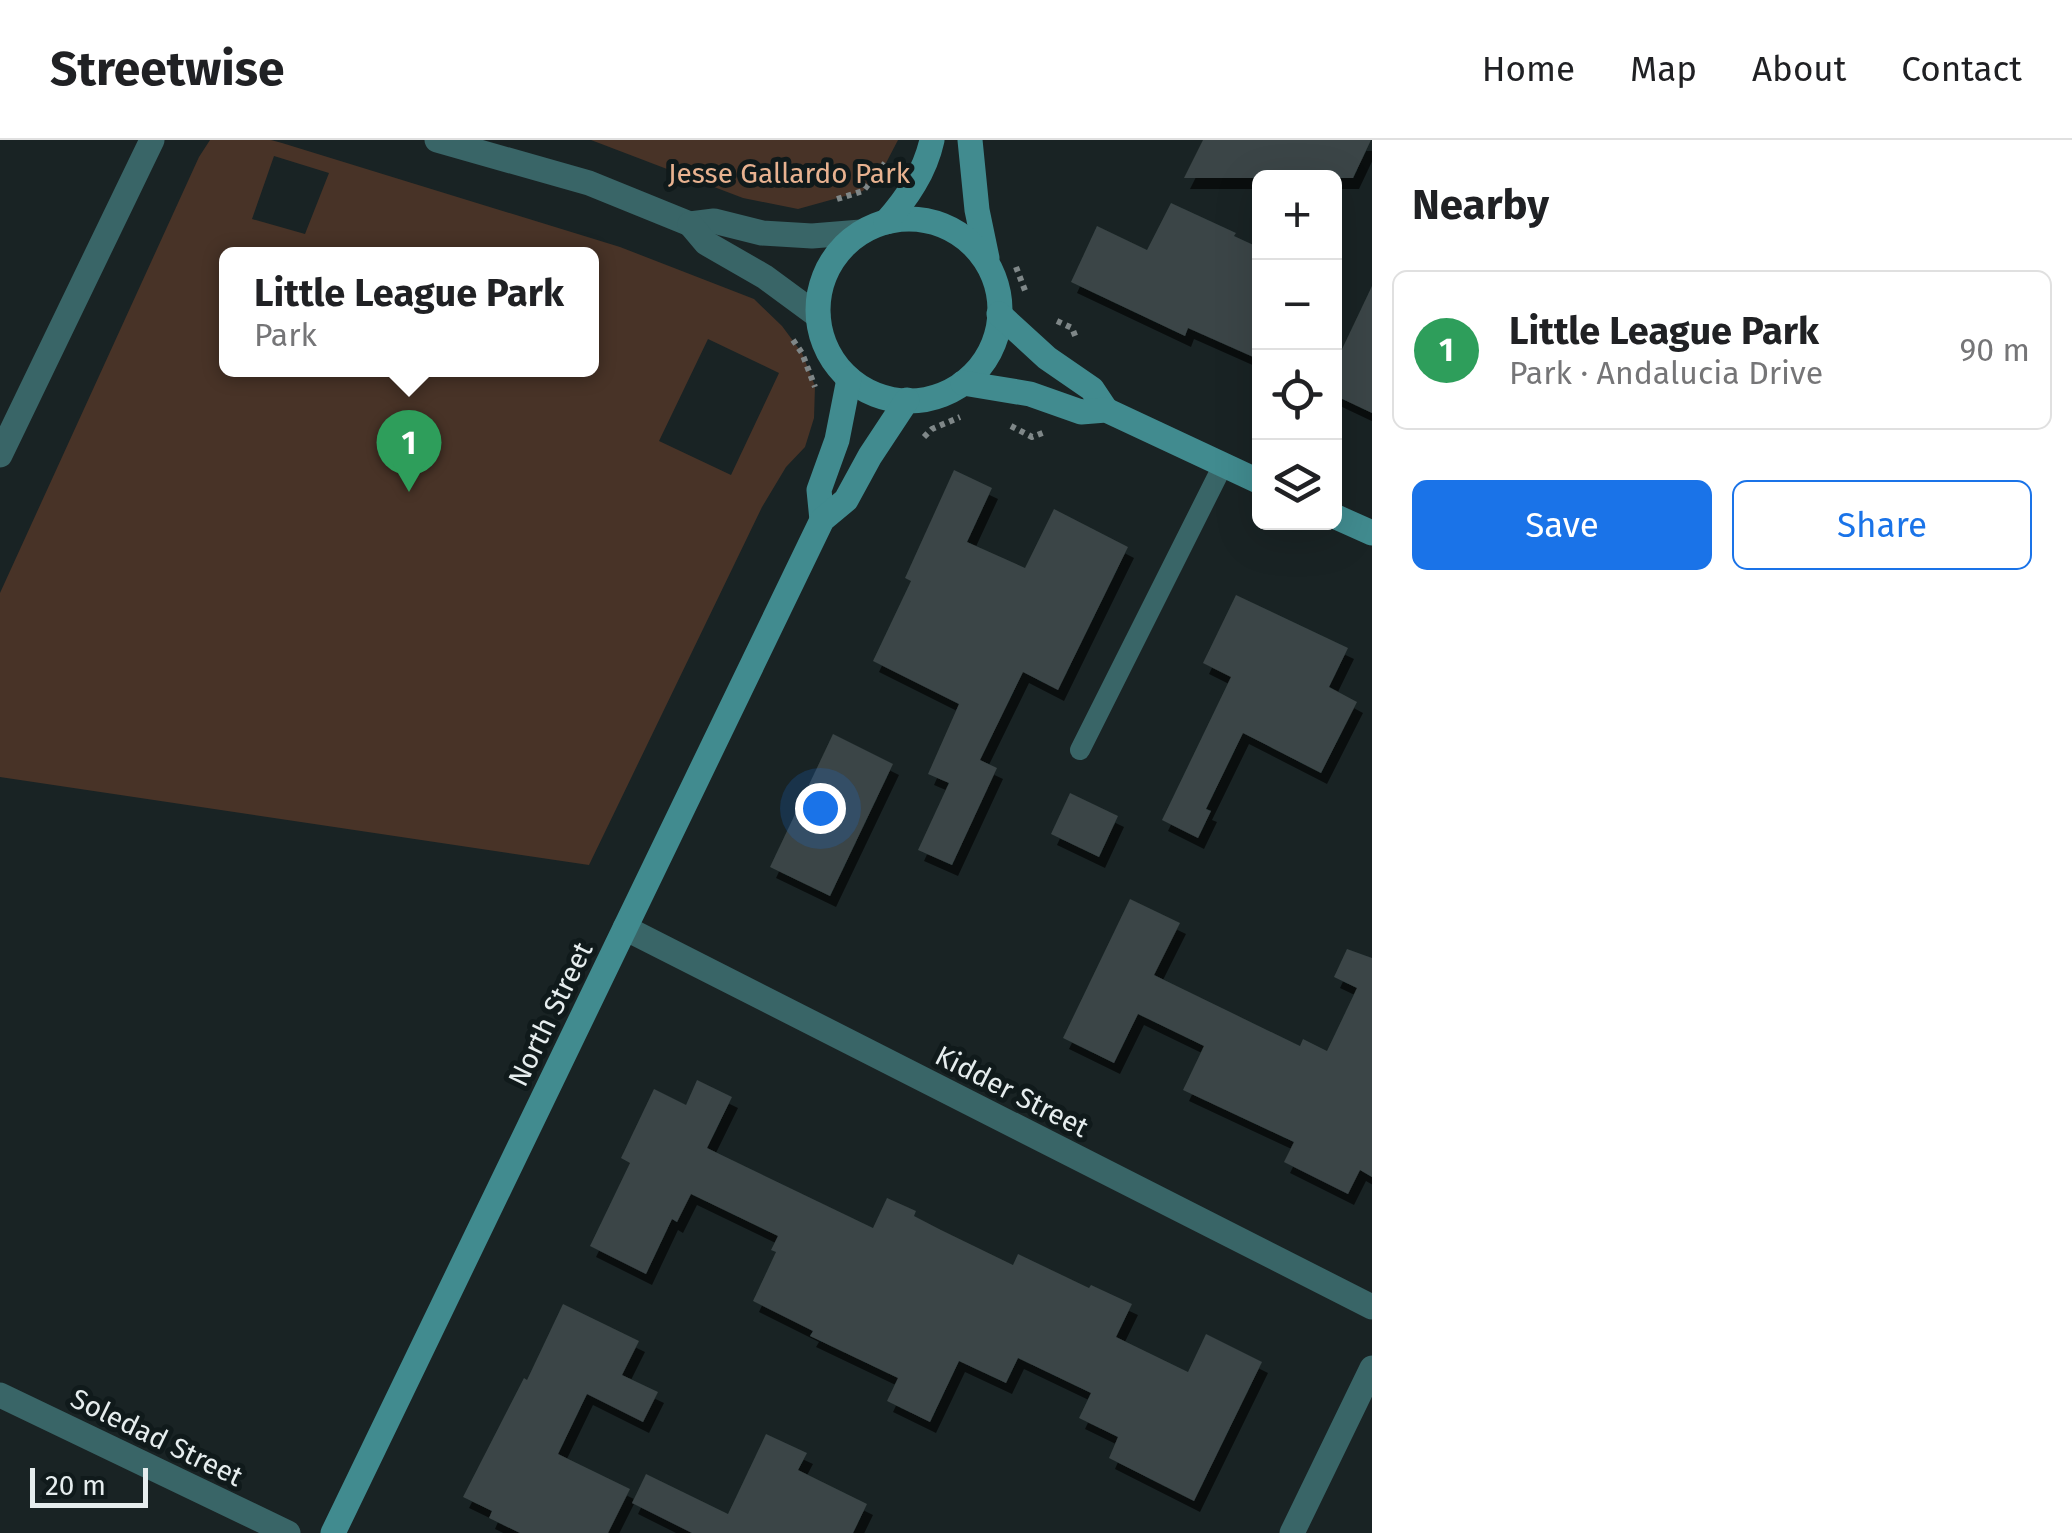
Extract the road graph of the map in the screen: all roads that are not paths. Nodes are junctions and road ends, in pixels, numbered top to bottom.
1 (152, 140) edge
2 (436, 140) edge
3 (932, 140) edge
4 (970, 140) edge
5 (886, 222) junction
6 (690, 224) junction
7 (860, 232) junction
8 (988, 263) junction
9 (1000, 314) junction
10 (818, 316) junction
11 (849, 380) junction
12 (963, 383) junction
13 (908, 400) junction
14 (1106, 410) junction
15 (0, 455) edge
16 (1223, 465) junction
17 (1252, 478) edge
18 (822, 520) junction
19 (1342, 520) edge
20 (1372, 534) edge
21 (1080, 750) dead end
22 (625, 928) junction
23 (1372, 1307) edge
24 (1372, 1368) edge
25 (0, 1395) edge
26 (288, 1533) edge
27 (333, 1533) edge
28 (1292, 1533) edge

1 - 15 street
2 - 6 street
3 - 5 street
4 - 8 street
5 - 7 street
5 - 8 street
6 - 7 street
6 - 10 street
7 - 10 street
8 - 9 street
9 - 12 street
9 - 14 street
10 - 11 street
11 - 13 street
11 - 18 street, North Street
12 - 13 street
12 - 14 street
13 - 18 street, North Street
14 - 16 street
16 - 17 street
16 - 21 lane
18 - 22 street, North Street
19 - 20 street
22 - 23 street, Kidder Street
22 - 27 street, North Street
24 - 28 street
25 - 26 street, Soledad Street

